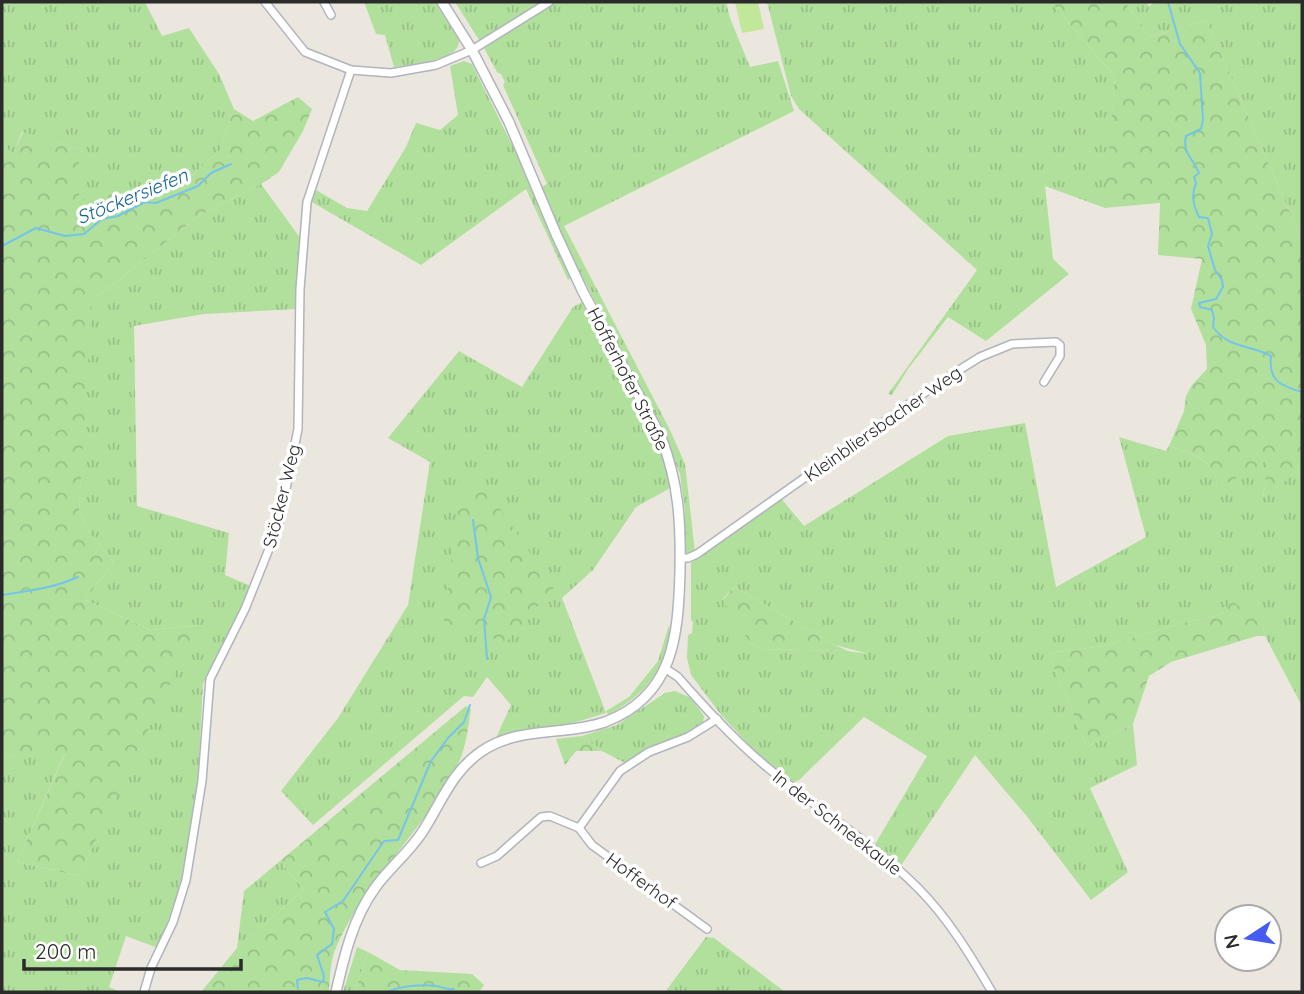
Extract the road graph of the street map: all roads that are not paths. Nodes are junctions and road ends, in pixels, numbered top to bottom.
1 (265, 2) edge
2 (324, 2) edge
3 (442, 2) edge
4 (549, 2) edge
5 (331, 15) dead end
6 (472, 50) junction
7 (351, 70) junction
8 (1044, 382) dead end
9 (680, 558) junction
10 (666, 669) junction
11 (717, 719) junction
12 (579, 828) junction
13 (481, 863) dead end
14 (707, 929) dead end
15 (144, 992) edge
16 (336, 992) edge
17 (992, 992) edge

1 - 7 street
2 - 5 street
3 - 6 street, Hofferhofer Straße
4 - 6 street
6 - 7 street
6 - 9 street, Hofferhofer Straße
7 - 15 street, Stöcker Weg
8 - 9 street, Kleinbliersbacher Weg
9 - 10 street, Hofferhofer Straße
10 - 11 street, In der Schneekaule
10 - 16 street, Hofferhofer Straße
11 - 12 street
11 - 17 street, In der Schneekaule
12 - 13 street, Hofferhof
12 - 14 street, Hofferhof

